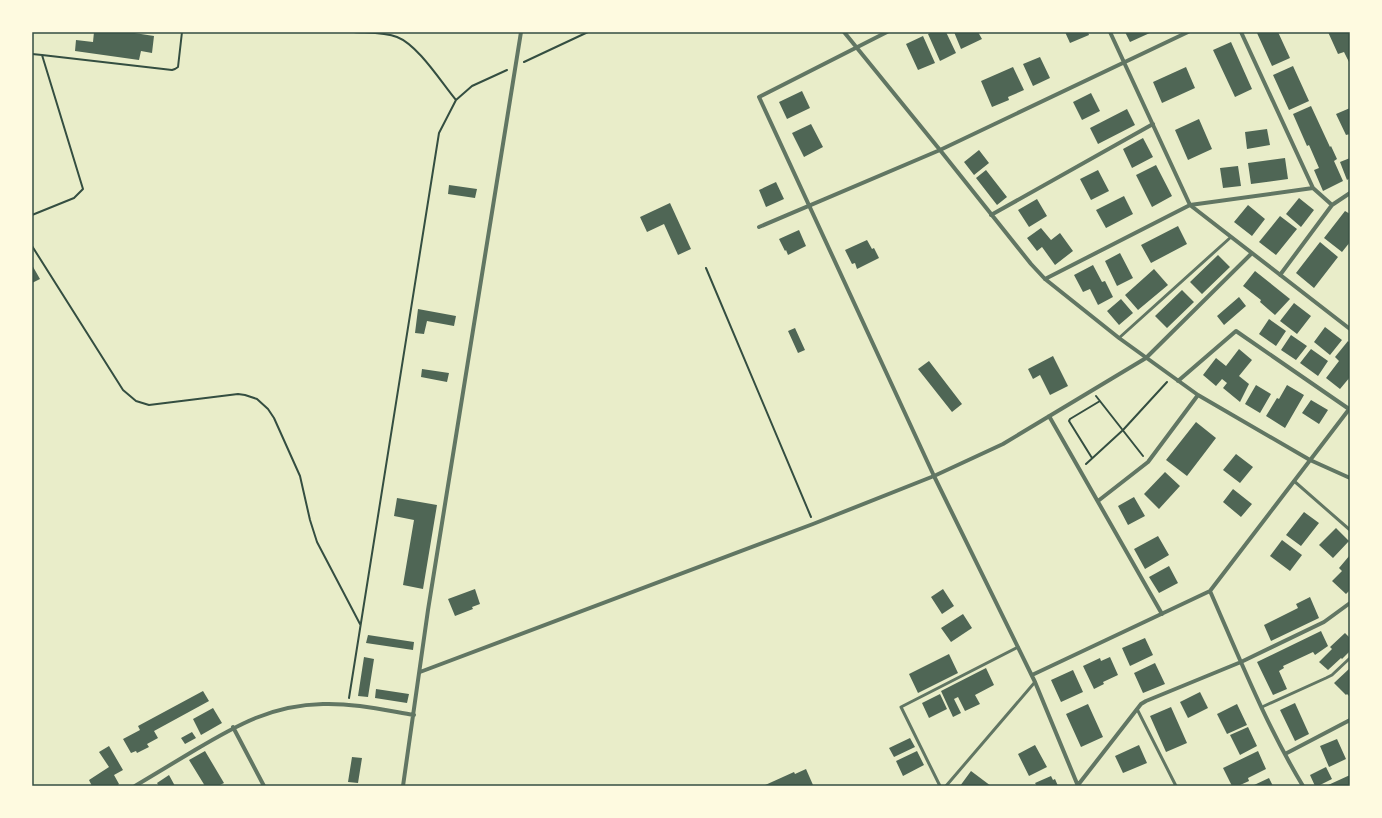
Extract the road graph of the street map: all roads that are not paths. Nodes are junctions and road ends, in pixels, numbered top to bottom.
1 (521, 32) edge
2 (844, 32) edge
3 (888, 32) edge
4 (1110, 32) edge
5 (1188, 32) edge
6 (1241, 32) edge
7 (856, 47) junction
8 (1124, 62) junction
9 (1153, 124) junction
10 (940, 150) junction
11 (1313, 188) junction
12 (1350, 193) edge
13 (810, 205) junction
14 (1190, 205) junction
15 (1332, 205) junction
16 (991, 215) junction
17 (759, 227) dead end
18 (1231, 237) junction
19 (1252, 253) junction
20 (1280, 275) junction
21 (1045, 279) junction
22 (1350, 329) edge
23 (1119, 338) junction
24 (1146, 358) junction
25 (1178, 381) junction
26 (1198, 395) junction
27 (1350, 408) edge
28 (1049, 416) junction
29 (1310, 460) junction
30 (934, 476) junction
31 (1350, 478) edge
32 (1294, 481) junction
33 (1098, 501) junction
34 (1350, 530) edge
35 (1210, 591) junction
36 (1350, 602) edge
37 (1162, 614) junction
38 (1018, 647) junction
39 (1350, 658) edge
40 (1241, 662) junction
41 (420, 672) junction
42 (1032, 676) junction
43 (1035, 682) junction
44 (1262, 707) junction
45 (1137, 709) junction
46 (414, 714) junction
47 (1350, 720) edge
48 (233, 727) junction
49 (1285, 754) junction
50 (1078, 785) edge
51 (135, 786) edge
52 (264, 786) edge
53 (403, 786) edge
54 (940, 786) edge
55 (946, 786) edge
56 (1176, 786) edge
57 (1303, 786) edge

1 - 41 street
2 - 7 street
3 - 7 street
4 - 8 street
5 - 8 street
6 - 11 street
7 - 10 street
7 - 13 street
8 - 9 street
8 - 10 street
9 - 14 street
9 - 16 street
10 - 13 street
10 - 16 street
11 - 14 street
11 - 15 street
12 - 15 street
13 - 17 street
13 - 30 street
14 - 18 street
14 - 21 street
15 - 20 street
16 - 21 street
18 - 19 street
18 - 23 lane
19 - 20 street
19 - 24 street
20 - 22 street
21 - 23 street
23 - 24 street
24 - 25 street
24 - 28 street
25 - 26 street
25 - 27 street
26 - 29 street
26 - 33 street
27 - 29 street
28 - 30 street
28 - 33 street
29 - 31 street
29 - 32 street
30 - 38 street
30 - 41 street
32 - 34 lane
32 - 35 street
33 - 37 street
35 - 37 street
35 - 40 street
36 - 40 street
37 - 42 street
38 - 42 street
38 - 54 lane
39 - 44 lane
40 - 44 street
40 - 45 street
41 - 46 street
42 - 43 street
43 - 50 street
43 - 55 lane
44 - 49 street
45 - 50 street
45 - 56 lane
46 - 48 street
46 - 53 street
47 - 49 street
48 - 51 street
48 - 52 street
49 - 57 street

